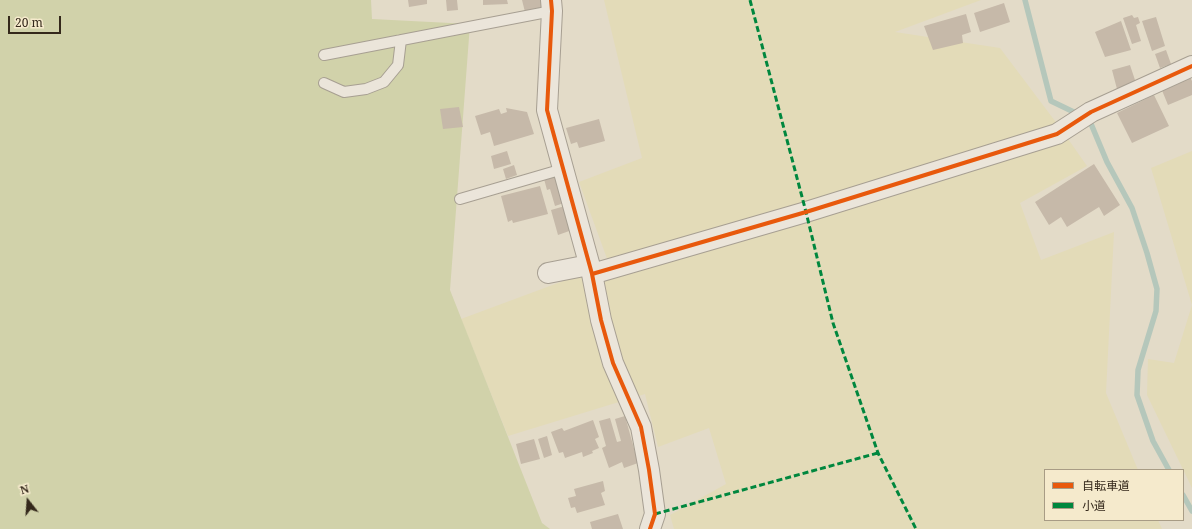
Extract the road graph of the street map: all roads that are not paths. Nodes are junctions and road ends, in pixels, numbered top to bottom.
1 (551, 6) edge
2 (401, 40) junction
3 (324, 55) dead end
4 (1192, 66) edge
5 (324, 83) dead end
6 (563, 169) junction
7 (460, 199) dead end
8 (591, 270) junction
9 (548, 273) dead end
10 (650, 529) edge

1 - 2 lane
1 - 6 street
2 - 3 lane
2 - 5 lane
4 - 8 street
6 - 7 lane
6 - 8 street
8 - 9 street
8 - 10 street

